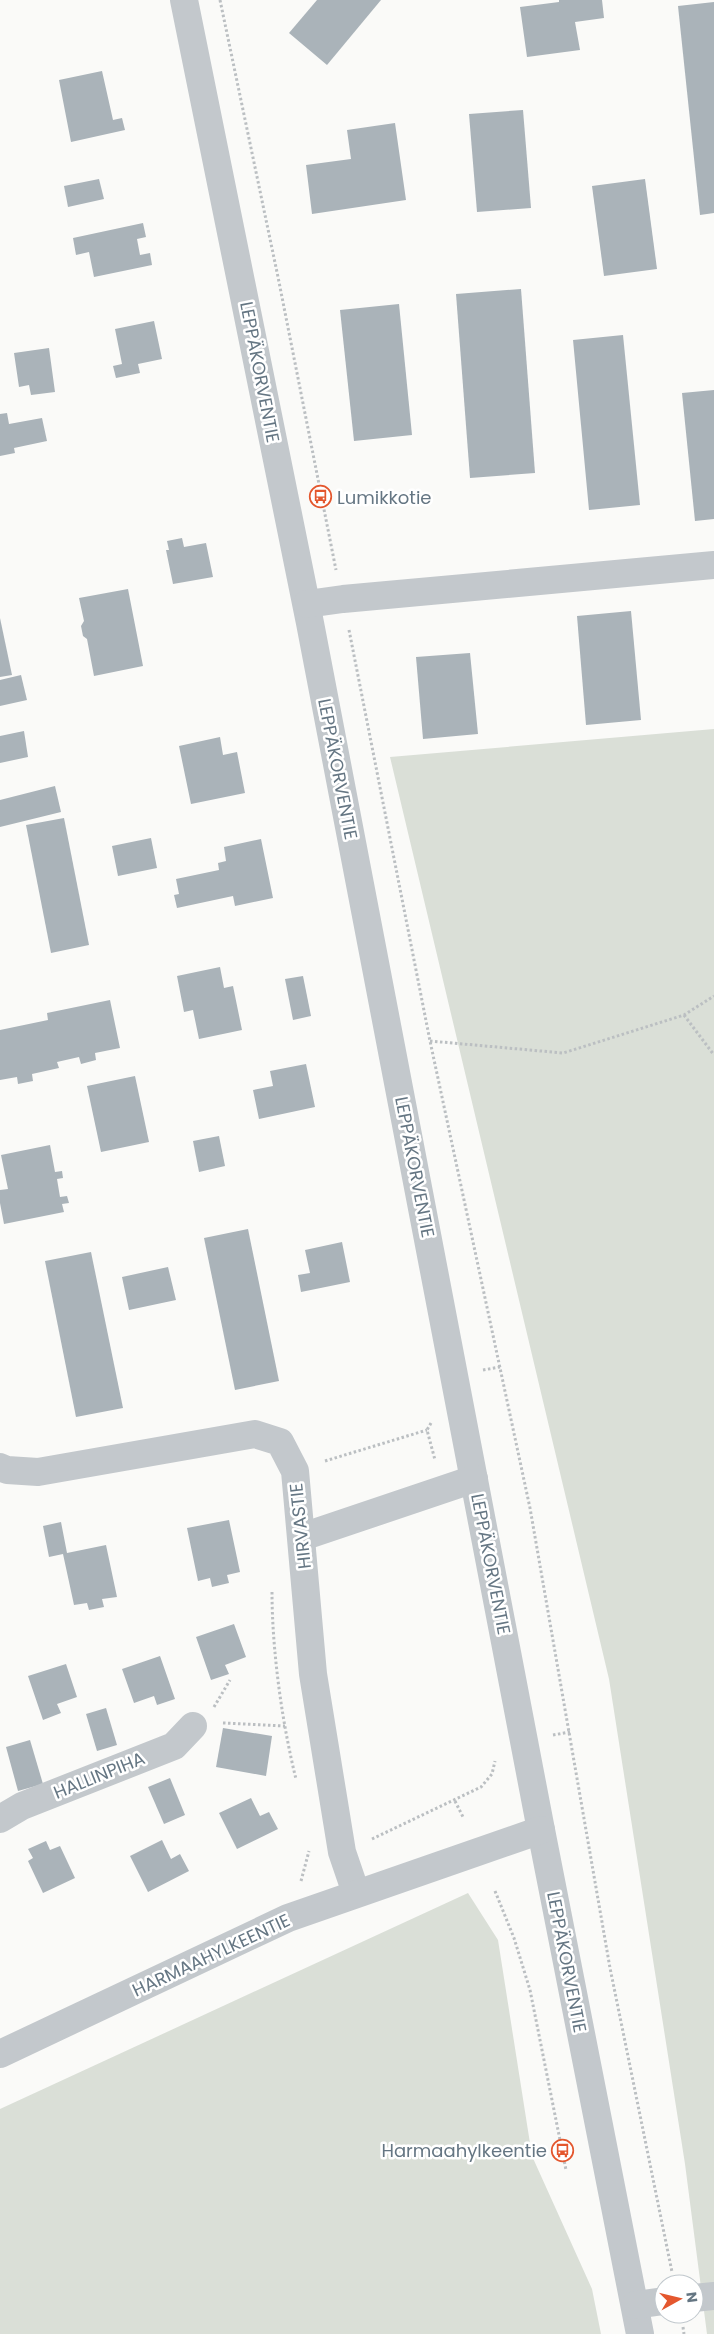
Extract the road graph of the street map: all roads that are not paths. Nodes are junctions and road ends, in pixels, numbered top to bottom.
1 (184, 0) edge
2 (714, 565) edge
3 (307, 604) junction
4 (0, 1468) edge
5 (474, 1479) junction
6 (302, 1537) junction
7 (205, 1721) road end
8 (0, 1819) edge
9 (541, 1830) junction
10 (356, 1893) junction
11 (0, 2054) edge
12 (654, 2302) edge
13 (635, 2305) junction
14 (640, 2334) edge

1 - 3 street, LEPPÄKORVENTIE
2 - 3 street
3 - 5 street, LEPPÄKORVENTIE
4 - 6 street, HIRVASTIE
5 - 6 street
5 - 9 street, LEPPÄKORVENTIE
6 - 10 street, HIRVASTIE
7 - 8 street, HALLINPIHA
9 - 10 street, HARMAAHYLKEENTIE
9 - 13 street, LEPPÄKORVENTIE
10 - 11 street, HARMAAHYLKEENTIE
12 - 13 street
13 - 14 street, LEPPÄKORVENTIE

